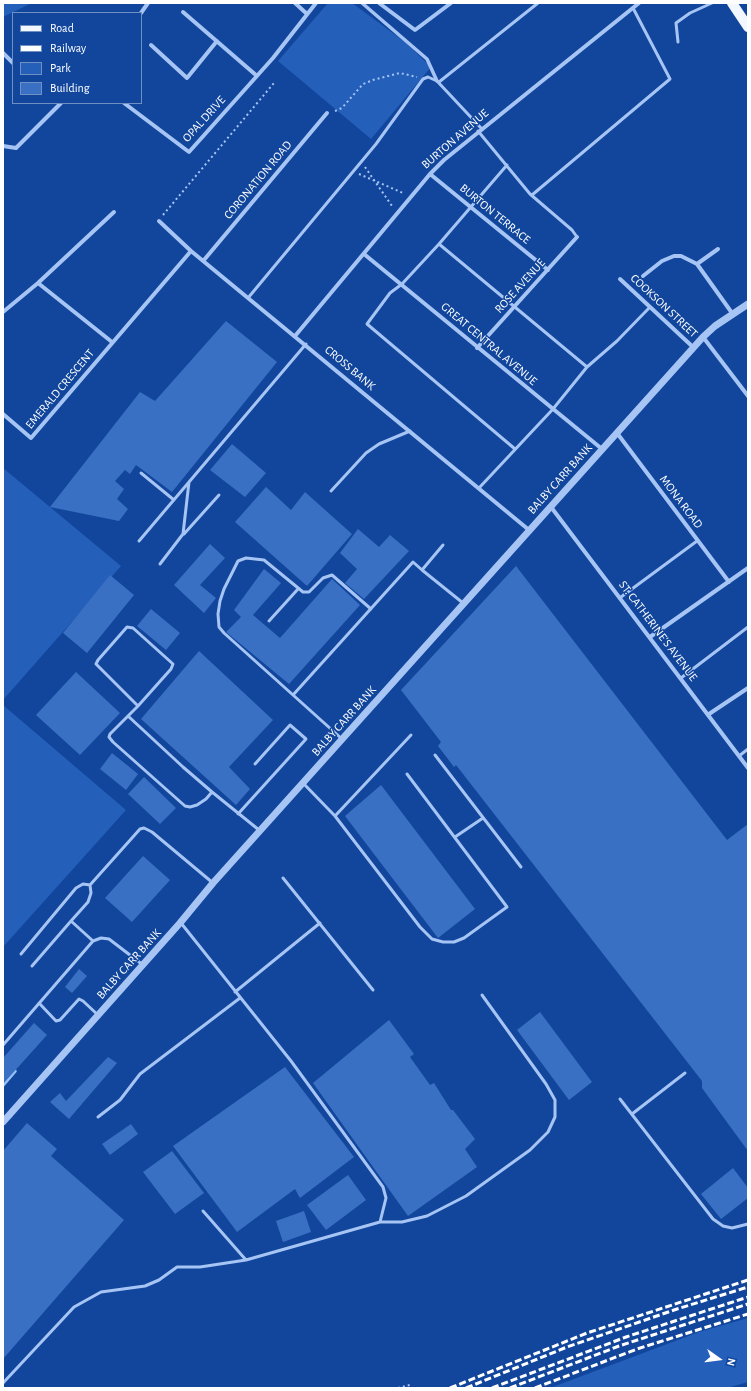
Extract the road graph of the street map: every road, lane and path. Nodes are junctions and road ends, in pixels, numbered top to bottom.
1 (148, 3) edge
2 (295, 3) edge
3 (316, 3) edge
4 (362, 3) edge
5 (379, 3) edge
6 (452, 3) edge
7 (538, 3) edge
8 (639, 3) edge
9 (712, 3) edge
10 (732, 3) edge
11 (633, 8) junction
12 (142, 12) edge
13 (183, 12) dead end
14 (306, 14) junction
15 (748, 27) edge
16 (217, 41) junction
17 (678, 42) dead end
18 (151, 45) dead end
19 (3, 53) edge
20 (12, 62) edge
21 (257, 76) junction
22 (424, 79) junction
23 (438, 82) junction
24 (274, 83) dead end
25 (125, 104) edge
26 (55, 105) edge
27 (327, 113) joint
28 (480, 130) junction
29 (3, 146) edge
30 (361, 161) junction
31 (507, 165) junction
32 (353, 171) junction
33 (430, 174) junction
34 (375, 181) junction
35 (532, 195) junction
36 (411, 197) junction
37 (470, 206) junction
38 (114, 212) dead end
39 (397, 213) junction
40 (159, 221) joint
41 (577, 237) joint
42 (439, 244) junction
43 (718, 249) dead end
44 (190, 251) junction
45 (364, 254) junction
46 (204, 260) junction
47 (697, 264) junction
48 (548, 270) junction
49 (643, 276) dead end
50 (620, 279) dead end
51 (38, 283) junction
52 (402, 284) junction
53 (248, 298) junction
54 (748, 304) edge
55 (515, 306) junction
56 (650, 306) junction
57 (3, 312) edge
58 (732, 313) junction
59 (295, 336) junction
60 (703, 337) junction
61 (112, 342) junction
62 (306, 344) junction
63 (477, 348) junction
64 (694, 348) junction
65 (587, 367) junction
66 (748, 396) edge
67 (553, 409) junction
68 (3, 414) edge
69 (410, 431) junction
70 (617, 433) junction
71 (515, 449) junction
72 (602, 449) junction
73 (141, 473) dead end
74 (189, 482) junction
75 (479, 488) junction
76 (331, 491) dead end
77 (219, 495) dead end
78 (174, 500) junction
79 (551, 506) junction
80 (529, 530) junction
81 (183, 534) junction
82 (138, 541) dead end
83 (697, 541) junction
84 (443, 545) dead end
85 (160, 564) dead end
86 (748, 568) edge
87 (422, 570) junction
88 (729, 582) junction
89 (298, 589) junction
90 (621, 597) junction
91 (463, 603) junction
92 (371, 609) junction
93 (269, 621) dead end
94 (748, 627) edge
95 (650, 637) junction
96 (681, 678) junction
97 (748, 688) edge
98 (293, 695) junction
99 (138, 706) junction
100 (709, 714) junction
101 (128, 716) junction
102 (411, 735) dead end
103 (342, 739) junction
104 (748, 749) edge
105 (434, 755) dead end
106 (739, 756) junction
107 (255, 764) dead end
108 (748, 768) edge
109 (407, 774) dead end
110 (303, 784) junction
111 (212, 792) junction
112 (238, 814) junction
113 (335, 816) junction
114 (483, 818) junction
115 (261, 831) junction
116 (455, 837) junction
117 (521, 867) dead end
118 (282, 878) dead end
119 (213, 883) junction
120 (90, 885) junction
121 (71, 921) junction
122 (180, 923) junction
123 (320, 924) junction
124 (93, 942) junction
125 (21, 954) dead end
126 (143, 965) junction
127 (32, 966) dead end
128 (373, 990) dead end
129 (235, 992) junction
130 (482, 994) dead end
131 (240, 998) junction
132 (39, 1003) junction
133 (98, 1015) junction
134 (3, 1036) edge
135 (7, 1040) junction
136 (3, 1045) edge
137 (685, 1074) dead end
138 (620, 1099) dead end
139 (632, 1114) junction
140 (98, 1117) dead end
141 (3, 1122) edge
142 (203, 1211) dead end
143 (380, 1222) junction
144 (748, 1224) edge
145 (246, 1260) junction
146 (3, 1383) edge
147 (410, 1385) dead end
148 (398, 1388) edge

1 - 12 street
2 - 14 street
3 - 14 street, OPAL DRIVE
4 - 23 street
5 - 6 street
7 - 23 lane
8 - 11 street, BURTON AVENUE
9 - 17 lane
10 - 15 main road
11 - 28 street, BURTON AVENUE
11 - 35 lane
13 - 16 street
14 - 21 street, OPAL DRIVE
16 - 18 street
16 - 21 street
19 - 20 street
21 - 25 street, OPAL DRIVE
22 - 23 lane
22 - 27 path
22 - 30 lane
23 - 28 lane
24 - 40 path
26 - 29 street
27 - 46 street, CORONATION ROAD
28 - 31 lane
28 - 33 street, BURTON AVENUE
30 - 32 lane
30 - 34 path
31 - 35 lane
31 - 37 lane
32 - 34 path
32 - 53 lane
33 - 36 street, BURTON AVENUE
33 - 37 street, BURTON TERRACE
34 - 36 path
34 - 39 path
35 - 41 lane
36 - 39 street, BURTON AVENUE
37 - 42 lane
37 - 48 street, BURTON TERRACE
38 - 51 street
39 - 45 street, BURTON AVENUE
40 - 44 street, CROSS BANK
41 - 48 street, ROSE AVENUE
42 - 52 lane
42 - 55 lane
43 - 47 street
44 - 46 street, CROSS BANK
44 - 61 street, EMERALD CRESCENT
45 - 52 street, GREAT CENTRAL AVENUE
45 - 59 street, BURTON AVENUE
46 - 53 street, CROSS BANK
47 - 49 street
47 - 58 street
48 - 55 street, ROSE AVENUE
50 - 56 street, COOKSON STREET
51 - 57 street
51 - 61 street
52 - 63 street, GREAT CENTRAL AVENUE
52 - 71 lane
53 - 59 street, CROSS BANK
54 - 58 street, BALBY CARR BANK
55 - 63 street, ROSE AVENUE
55 - 65 lane
56 - 64 street, COOKSON STREET
56 - 65 lane
58 - 60 street, BALBY CARR BANK
59 - 62 street, CROSS BANK
60 - 64 street, BALBY CARR BANK
60 - 66 street
61 - 68 street, EMERALD CRESCENT
62 - 69 street, CROSS BANK
62 - 74 lane
63 - 67 street, GREAT CENTRAL AVENUE
64 - 70 street, BALBY CARR BANK
65 - 67 lane
67 - 71 lane
67 - 72 street, GREAT CENTRAL AVENUE
69 - 75 street, CROSS BANK
69 - 76 lane
70 - 72 street, BALBY CARR BANK
70 - 83 street, MONA ROAD
71 - 75 lane
72 - 79 street, BALBY CARR BANK
73 - 78 lane
74 - 78 lane
74 - 81 lane
75 - 80 street, CROSS BANK
77 - 81 lane
78 - 82 lane
79 - 80 street, BALBY CARR BANK
79 - 90 street, ST. CATHERINE'S AVENUE
80 - 91 street, BALBY CARR BANK
81 - 85 lane
83 - 88 street, MONA ROAD
83 - 90 lane
84 - 87 lane
86 - 88 street
87 - 91 lane
87 - 92 lane
88 - 95 street
89 - 92 lane
89 - 93 lane
89 - 98 lane
90 - 95 street, ST. CATHERINE'S AVENUE
91 - 103 street, BALBY CARR BANK
92 - 98 lane
94 - 96 lane
95 - 96 street, ST. CATHERINE'S AVENUE
96 - 100 street, ST. CATHERINE'S AVENUE
97 - 100 street
98 - 103 lane
99 - 99 lane
99 - 101 lane
100 - 106 street, ST. CATHERINE'S AVENUE
101 - 111 lane
101 - 111 lane
102 - 113 lane
103 - 110 street, BALBY CARR BANK
104 - 106 lane
105 - 114 lane
106 - 108 street, ST. CATHERINE'S AVENUE
107 - 112 lane
109 - 116 lane
110 - 113 lane
110 - 115 street, BALBY CARR BANK
111 - 112 lane
112 - 115 lane
113 - 116 lane
114 - 116 lane
114 - 117 lane
115 - 119 street, BALBY CARR BANK
118 - 123 lane
119 - 120 lane
119 - 122 street, BALBY CARR BANK
120 - 121 lane
120 - 125 lane
121 - 124 lane
121 - 127 lane
122 - 126 street, BALBY CARR BANK
122 - 129 lane
123 - 128 lane
123 - 129 lane
124 - 126 lane
124 - 132 lane
126 - 133 street, BALBY CARR BANK
129 - 131 lane
130 - 143 lane
131 - 140 lane
131 - 143 lane
132 - 133 lane
132 - 135 lane
133 - 141 street, BALBY CARR BANK
134 - 135 lane
135 - 136 lane
137 - 139 lane
138 - 139 lane
139 - 144 lane
142 - 145 lane
143 - 145 lane
145 - 146 lane
147 - 148 path

